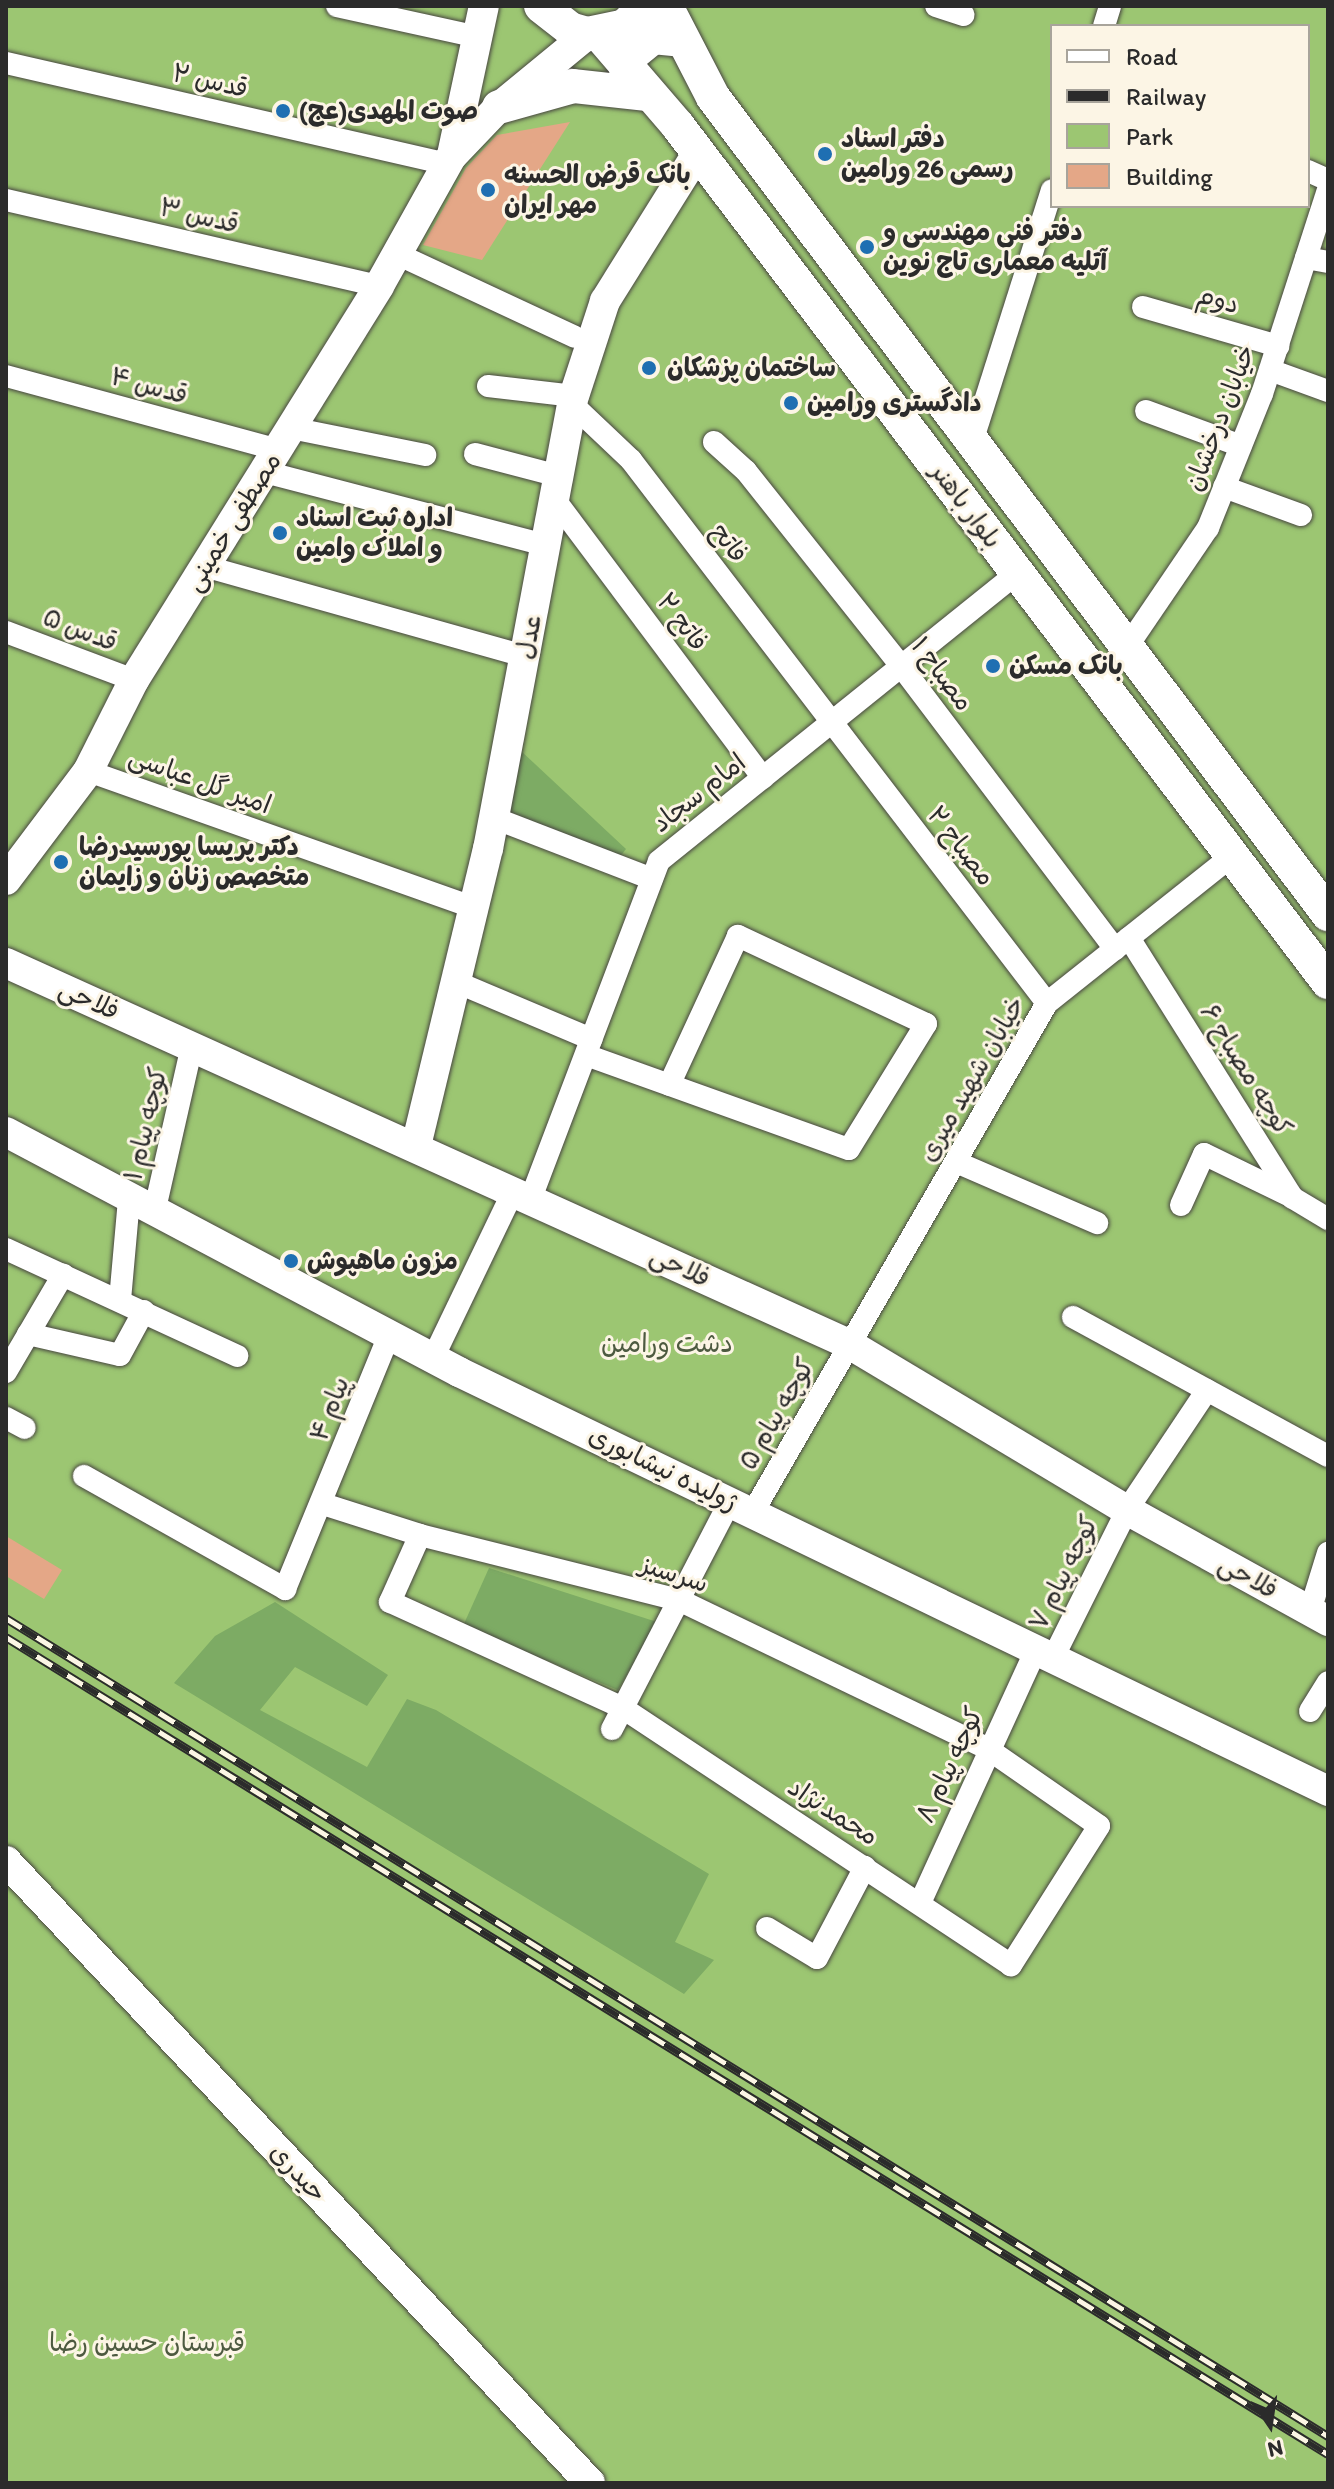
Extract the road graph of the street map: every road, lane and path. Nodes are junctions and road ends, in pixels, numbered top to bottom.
1 (337, 6) edge
2 (484, 6) edge
3 (541, 6) edge
4 (645, 6) edge
5 (666, 6) edge
6 (936, 6) edge
7 (964, 15) dead end
8 (594, 34) junction
9 (478, 37) junction
10 (681, 40) junction
11 (6, 63) edge
12 (636, 81) junction
13 (499, 107) junction
14 (698, 152) junction
15 (450, 161) junction
16 (1328, 190) edge
17 (1050, 196) edge
18 (6, 200) edge
19 (397, 254) junction
20 (1317, 260) edge
21 (379, 286) junction
22 (1143, 307) dead end
23 (575, 337) dead end
24 (1278, 346) junction
25 (1270, 370) junction
26 (6, 376) edge
27 (488, 386) dead end
28 (1328, 391) edge
29 (574, 400) junction
30 (1146, 411) dead end
31 (714, 442) dead end
32 (972, 442) junction
33 (1241, 446) junction
34 (278, 450) junction
35 (475, 454) dead end
36 (425, 455) dead end
37 (1224, 487) junction
38 (557, 488) junction
39 (1301, 515) dead end
40 (546, 545) junction
41 (204, 566) junction
42 (1017, 573) junction
43 (6, 632) edge
44 (1127, 647) junction
45 (525, 656) junction
46 (901, 666) junction
47 (134, 680) junction
48 (830, 723) junction
49 (88, 771) junction
50 (763, 778) junction
51 (494, 818) junction
52 (1232, 856) junction
53 (652, 879) junction
54 (6, 880) edge
55 (474, 908) junction
56 (1328, 914) edge
57 (1122, 944) junction
58 (6, 963) edge
59 (456, 982) junction
60 (1328, 982) edge
61 (1047, 1003) junction
62 (192, 1046) junction
63 (589, 1047) junction
64 (669, 1085) junction
65 (6, 1132) edge
66 (416, 1146) junction
67 (956, 1162) junction
68 (522, 1194) junction
69 (1293, 1198) junction
70 (1181, 1205) dead end
71 (142, 1206) junction
72 (1328, 1219) edge
73 (1097, 1223) dead end
74 (6, 1249) edge
75 (63, 1275) junction
76 (120, 1300) junction
77 (144, 1311) junction
78 (1073, 1317) dead end
79 (28, 1334) junction
80 (389, 1335) junction
81 (851, 1345) junction
82 (238, 1356) dead end
83 (433, 1358) junction
84 (6, 1372) edge
85 (1207, 1390) junction
86 (1328, 1456) edge
87 (84, 1476) dead end
88 (323, 1504) junction
89 (742, 1506) junction
90 (1127, 1510) junction
91 (420, 1535) junction
92 (1328, 1553) edge
93 (679, 1600) junction
94 (1319, 1616) edge
95 (1044, 1656) junction
96 (1328, 1682) edge
97 (623, 1708) junction
98 (1310, 1711) dead end
99 (612, 1729) dead end
100 (988, 1749) junction
101 (1328, 1791) edge
102 (6, 1861) edge
103 (865, 1867) junction
104 (920, 1903) junction
105 (767, 1928) dead end
106 (1011, 1965) joint
107 (590, 2483) edge

1 - 9 street
2 - 9 main road
3 - 8 main road
4 - 8 main road
5 - 10 main road, بلوار باهنر
6 - 7 street
8 - 12 main road, بلوار باهنر
8 - 13 main road
9 - 15 main road
10 - 12 main road
10 - 32 main road, بلوار باهنر
11 - 15 street, قدس ۲
12 - 13 main road
12 - 14 main road, بلوار باهنر
13 - 15 main road
14 - 29 main road, عدل
14 - 42 main road, بلوار باهنر
15 - 19 main road, مصطفی خمینی
16 - 20 street, خیابان درخشان
17 - 32 street
18 - 21 street, قدس ۳
19 - 21 main road, مصطفی خمینی
19 - 23 street
20 - 24 street, خیابان درخشان
21 - 34 main road, مصطفی خمینی
22 - 24 street, دوم
24 - 25 street, خیابان درخشان
25 - 28 street
25 - 33 street, خیابان درخشان
26 - 34 street, قدس ۴
27 - 29 street
29 - 38 main road, عدل
29 - 48 street, فاتح
30 - 33 street
31 - 46 street, مصباح ۱
32 - 44 main road, بلوار باهنر
33 - 37 street, خیابان درخشان
34 - 36 street
34 - 40 street
34 - 41 main road, مصطفی خمینی
35 - 38 street
37 - 39 street
37 - 44 street, خیابان درخشان
38 - 40 main road, عدل
38 - 50 street, فاتح ۲
40 - 45 main road, عدل
41 - 45 street
41 - 47 main road, مصطفی خمینی
42 - 46 street, امام سجاد
42 - 52 main road, بلوار باهنر
43 - 47 street, قدس ۵
44 - 56 main road, بلوار باهنر
45 - 51 main road, عدل
46 - 48 street, امام سجاد
46 - 57 street, مصباح ۱
47 - 49 main road, مصطفی خمینی
48 - 50 street, امام سجاد
48 - 61 street, مصباح ۲
49 - 54 main road, مصطفی خمینی
49 - 55 street, امیر گل عباسی
50 - 53 street, امام سجاد
51 - 53 street
51 - 55 main road, عدل
52 - 57 street, خیابان شهید میری
52 - 60 main road, بلوار باهنر
53 - 63 street, امام سجاد
55 - 59 main road, عدل
57 - 61 street, خیابان شهید میری
57 - 69 street, کوچه مصباح ۶
58 - 62 main road, فلاحی
59 - 63 street
59 - 66 main road, عدل
61 - 67 street, خیابان شهید میری
62 - 66 main road, فلاحی
62 - 71 street, کوچه پیام ۱
63 - 64 street
63 - 68 street, امام سجاد
64 - 64 street
65 - 71 main road, ژولیده نیشابوری
66 - 68 main road, فلاحی
67 - 73 street
67 - 81 street, خیابان شهید میری
68 - 81 main road, فلاحی
68 - 83 street, امام سجاد
69 - 70 street
69 - 72 street, کوچه مصباح ۶
71 - 76 street, کوچه پیام ۱
71 - 80 main road, ژولیده نیشابوری
74 - 75 street
75 - 76 street
75 - 79 street
76 - 77 street
77 - 79 street
77 - 82 street
78 - 85 street
79 - 84 street
80 - 83 main road, ژولیده نیشابوری
80 - 88 street, پیام ۴
81 - 89 street, کوچه پیام ۵
81 - 90 main road, فلاحی
83 - 89 main road, ژولیده نیشابوری
85 - 86 street
85 - 90 street, کوچه پیام ۷
87 - 88 street, پیام ۴
88 - 91 street, سرسبز
89 - 93 street, کوچه پیام ۵
89 - 95 main road, ژولیده نیشابوری
90 - 94 main road, فلاحی
90 - 95 street, کوچه پیام ۷
91 - 93 street, سرسبز
91 - 97 street, محمدنژاد
92 - 94 street
93 - 97 street, کوچه پیام ۵
93 - 100 street, سرسبز
95 - 100 street, کوچه پیام ۸
95 - 101 main road, ژولیده نیشابوری
96 - 98 street
97 - 99 street, کوچه پیام ۵
97 - 103 street, محمدنژاد
100 - 104 street, کوچه پیام ۸
100 - 106 street, سرسبز
102 - 107 main road, حیدری
103 - 104 street, محمدنژاد
103 - 105 street
104 - 106 street, محمدنژاد

